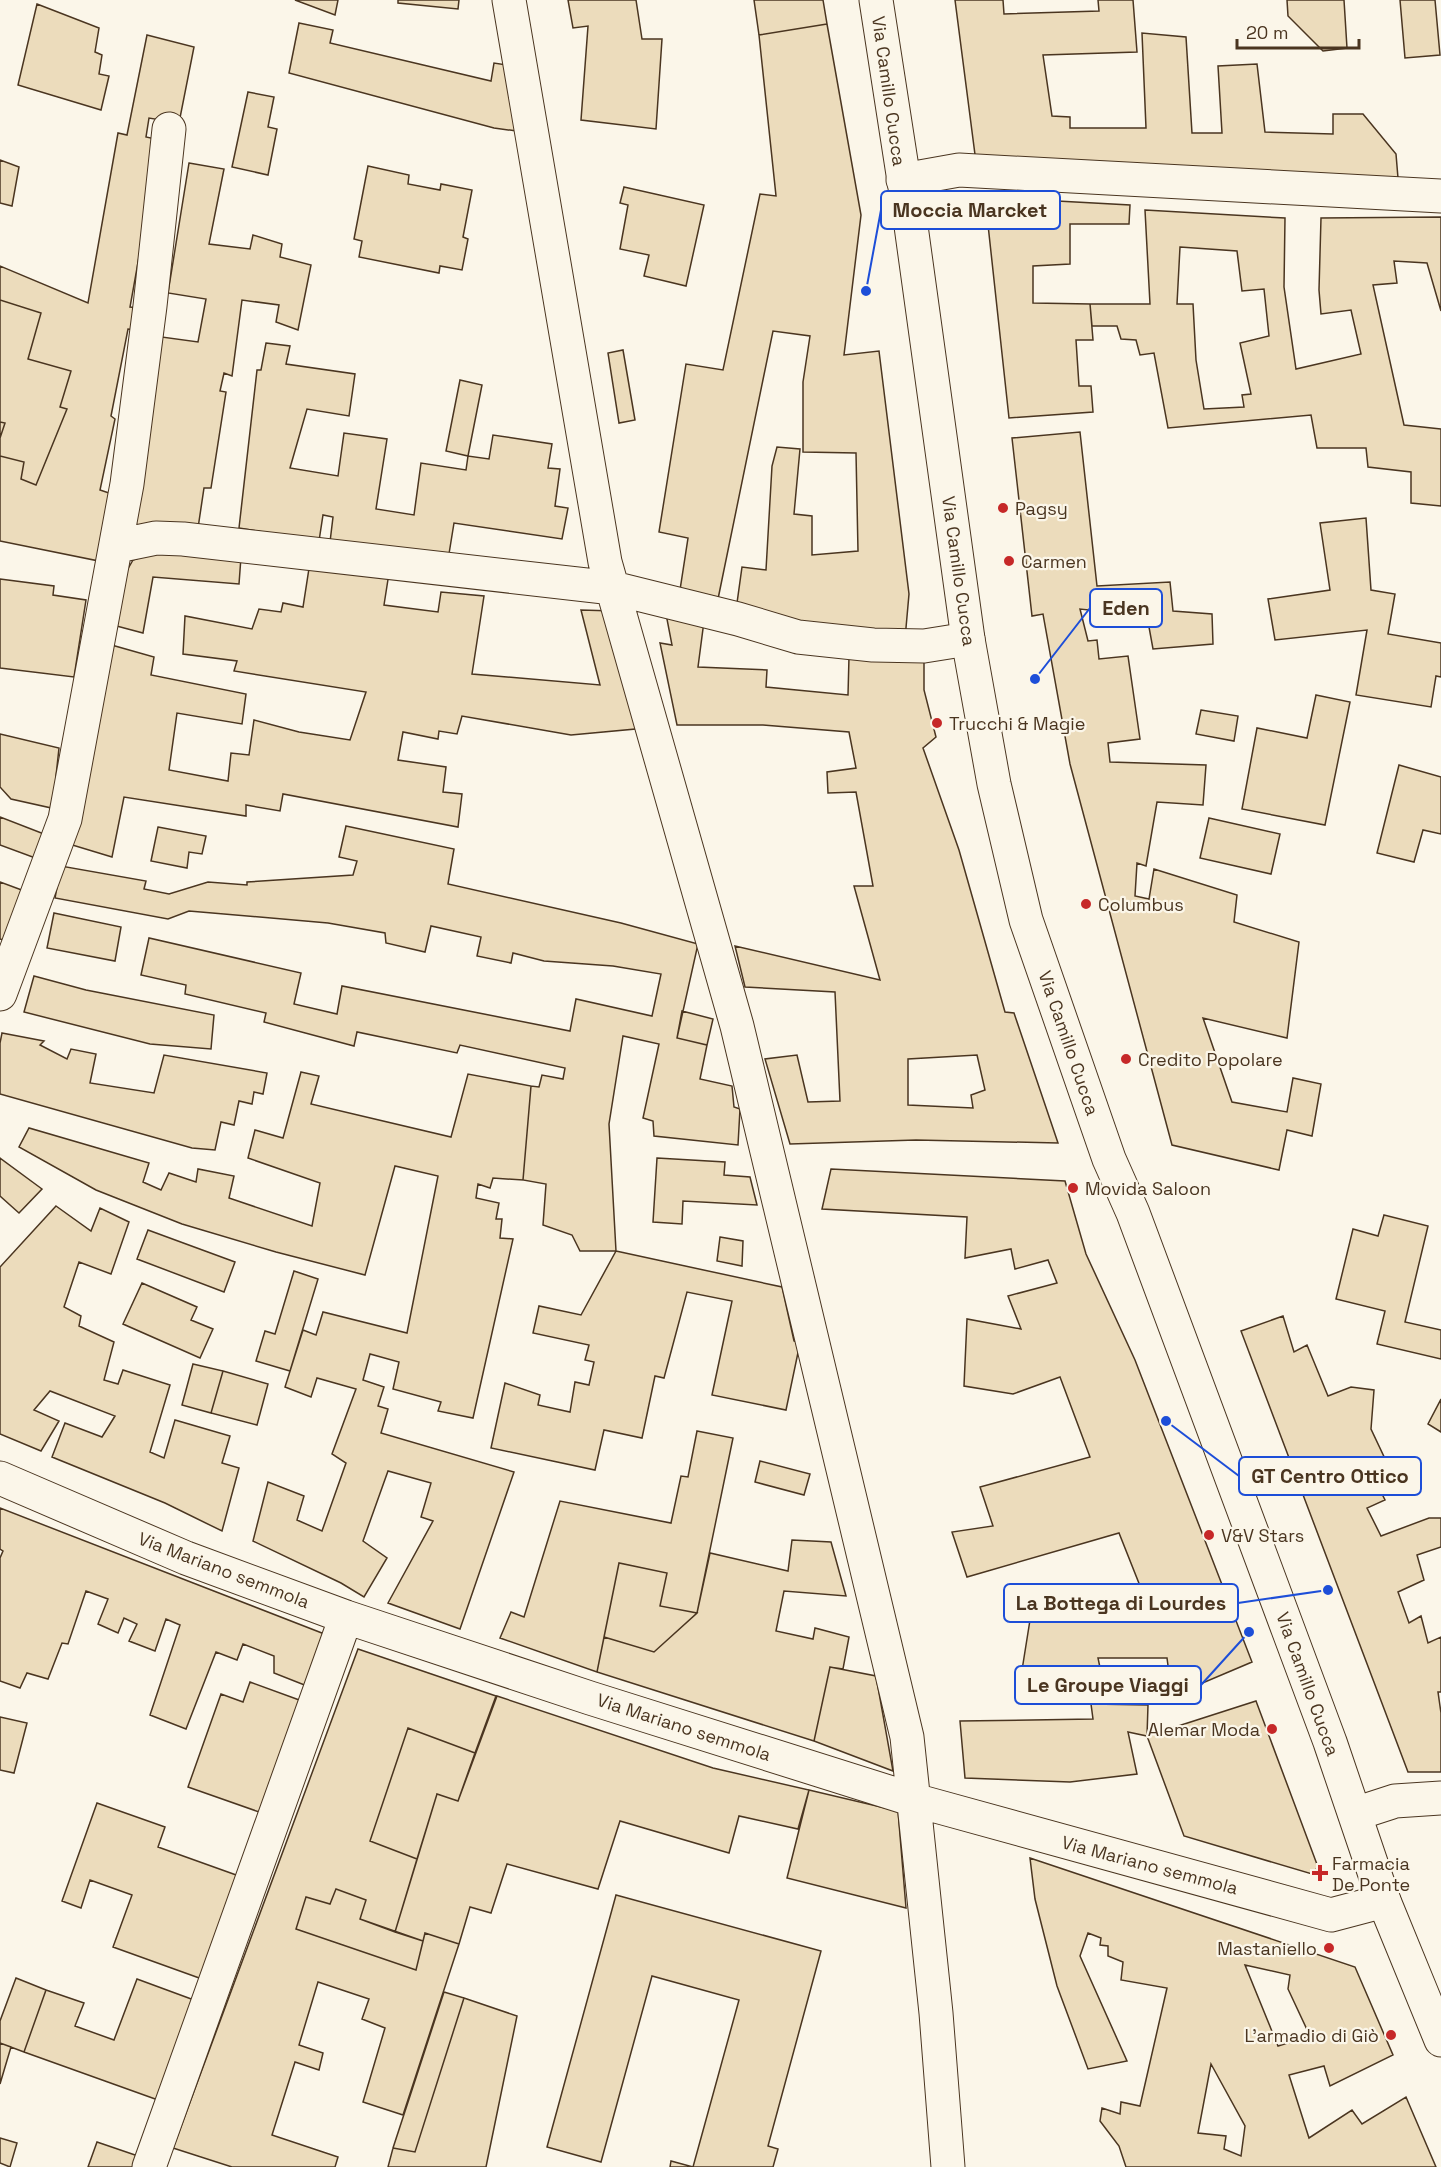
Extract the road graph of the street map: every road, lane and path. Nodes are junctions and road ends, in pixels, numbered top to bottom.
1 (509, 0) edge
2 (876, 0) edge
3 (169, 129) dead end
4 (903, 180) junction
5 (1441, 196) edge
6 (117, 546) junction
7 (613, 588) junction
8 (968, 639) junction
9 (0, 994) edge
10 (0, 1478) edge
11 (346, 1617) junction
12 (1441, 1798) edge
13 (914, 1800) junction
14 (1355, 1814) junction
15 (1384, 1901) junction
16 (1441, 2040) edge
17 (149, 2167) edge
18 (948, 2167) edge

1 - 7 street
2 - 4 street, Via Camillo Cucca
3 - 6 street
4 - 5 street
4 - 8 street, Via Camillo Cucca
6 - 7 street
6 - 9 street
7 - 8 street
7 - 13 street
8 - 14 street, Via Camillo Cucca
10 - 11 street, Via Mariano semmola
11 - 13 street, Via Mariano semmola
11 - 17 street
12 - 14 street
13 - 15 street, Via Mariano semmola
13 - 18 street
14 - 15 street, Via Camillo Cucca
15 - 16 street, Via Camillo Cucca

